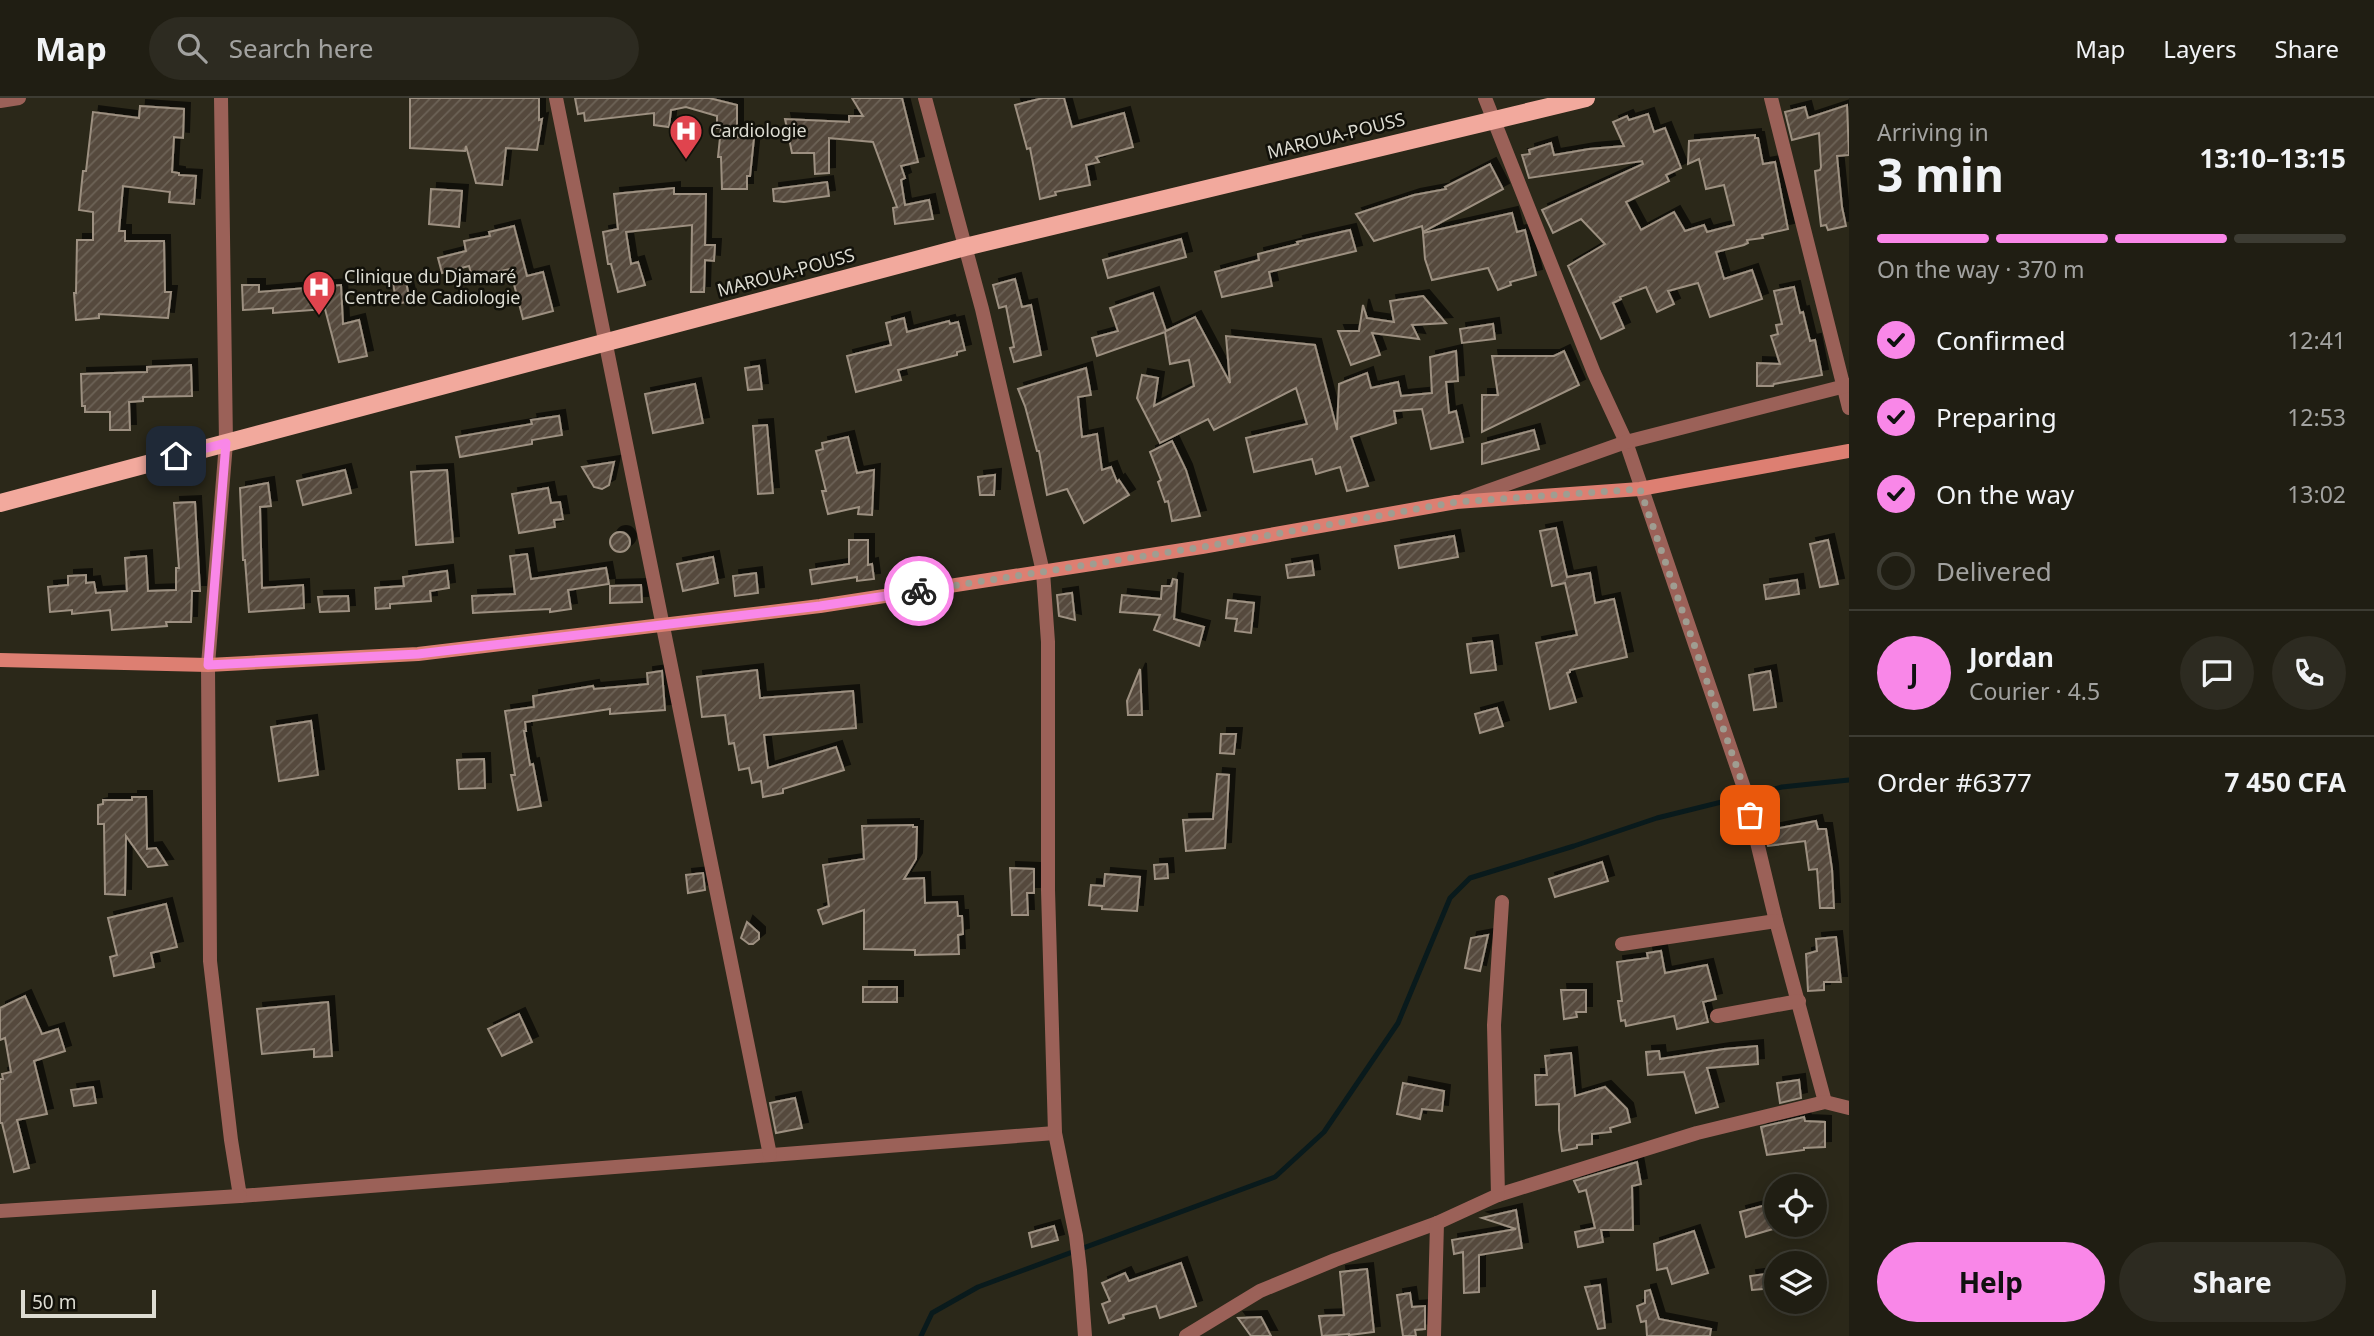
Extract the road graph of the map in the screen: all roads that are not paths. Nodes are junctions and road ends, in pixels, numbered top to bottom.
1 (19, 98) edge
2 (221, 98) edge
3 (556, 98) edge
4 (925, 98) edge
5 (1485, 98) edge
6 (1586, 98) edge
7 (1771, 98) edge
8 (0, 101) edge
9 (1494, 120) junction
10 (965, 247) junction
11 (607, 342) junction
12 (1846, 386) edge
13 (1849, 408) edge
14 (1626, 442) junction
15 (226, 443) junction
16 (1849, 451) edge
17 (1640, 489) junction
18 (1456, 502) junction
19 (0, 503) edge
20 (1043, 572) junction
21 (662, 624) junction
22 (0, 660) edge
23 (208, 665) junction
24 (1502, 902) dead end
25 (1776, 921) junction
26 (1622, 944) dead end
27 (1799, 1001) junction
28 (1717, 1016) dead end
29 (1825, 1102) junction
30 (1849, 1108) edge
31 (1055, 1133) junction
32 (770, 1155) junction
33 (1498, 1195) junction
34 (240, 1196) junction
35 (0, 1212) edge
36 (1437, 1223) junction
37 (1085, 1336) edge
38 (1186, 1336) edge
39 (1434, 1336) edge

1 - 8 street
2 - 15 street
3 - 11 street
4 - 10 street
5 - 9 street
6 - 9 main road, MAROUA-POUSS
7 - 12 street
9 - 10 main road, MAROUA-POUSS
9 - 14 street
10 - 11 main road, MAROUA-POUSS
10 - 20 street
11 - 15 main road, MAROUA-POUSS
11 - 21 street
12 - 13 street
12 - 14 street
14 - 17 street
14 - 18 street
15 - 19 main road, MAROUA-POUSS
15 - 23 street
16 - 17 main road
17 - 18 main road
17 - 25 street
18 - 20 main road
20 - 21 main road
20 - 31 street
21 - 23 main road
21 - 32 street
22 - 23 main road
23 - 34 street
24 - 33 street
25 - 26 street
25 - 27 street
27 - 28 street
27 - 29 street
29 - 30 street
29 - 33 street
31 - 32 street
31 - 37 street
32 - 34 street
33 - 36 street
34 - 35 street
36 - 38 street
36 - 39 street

